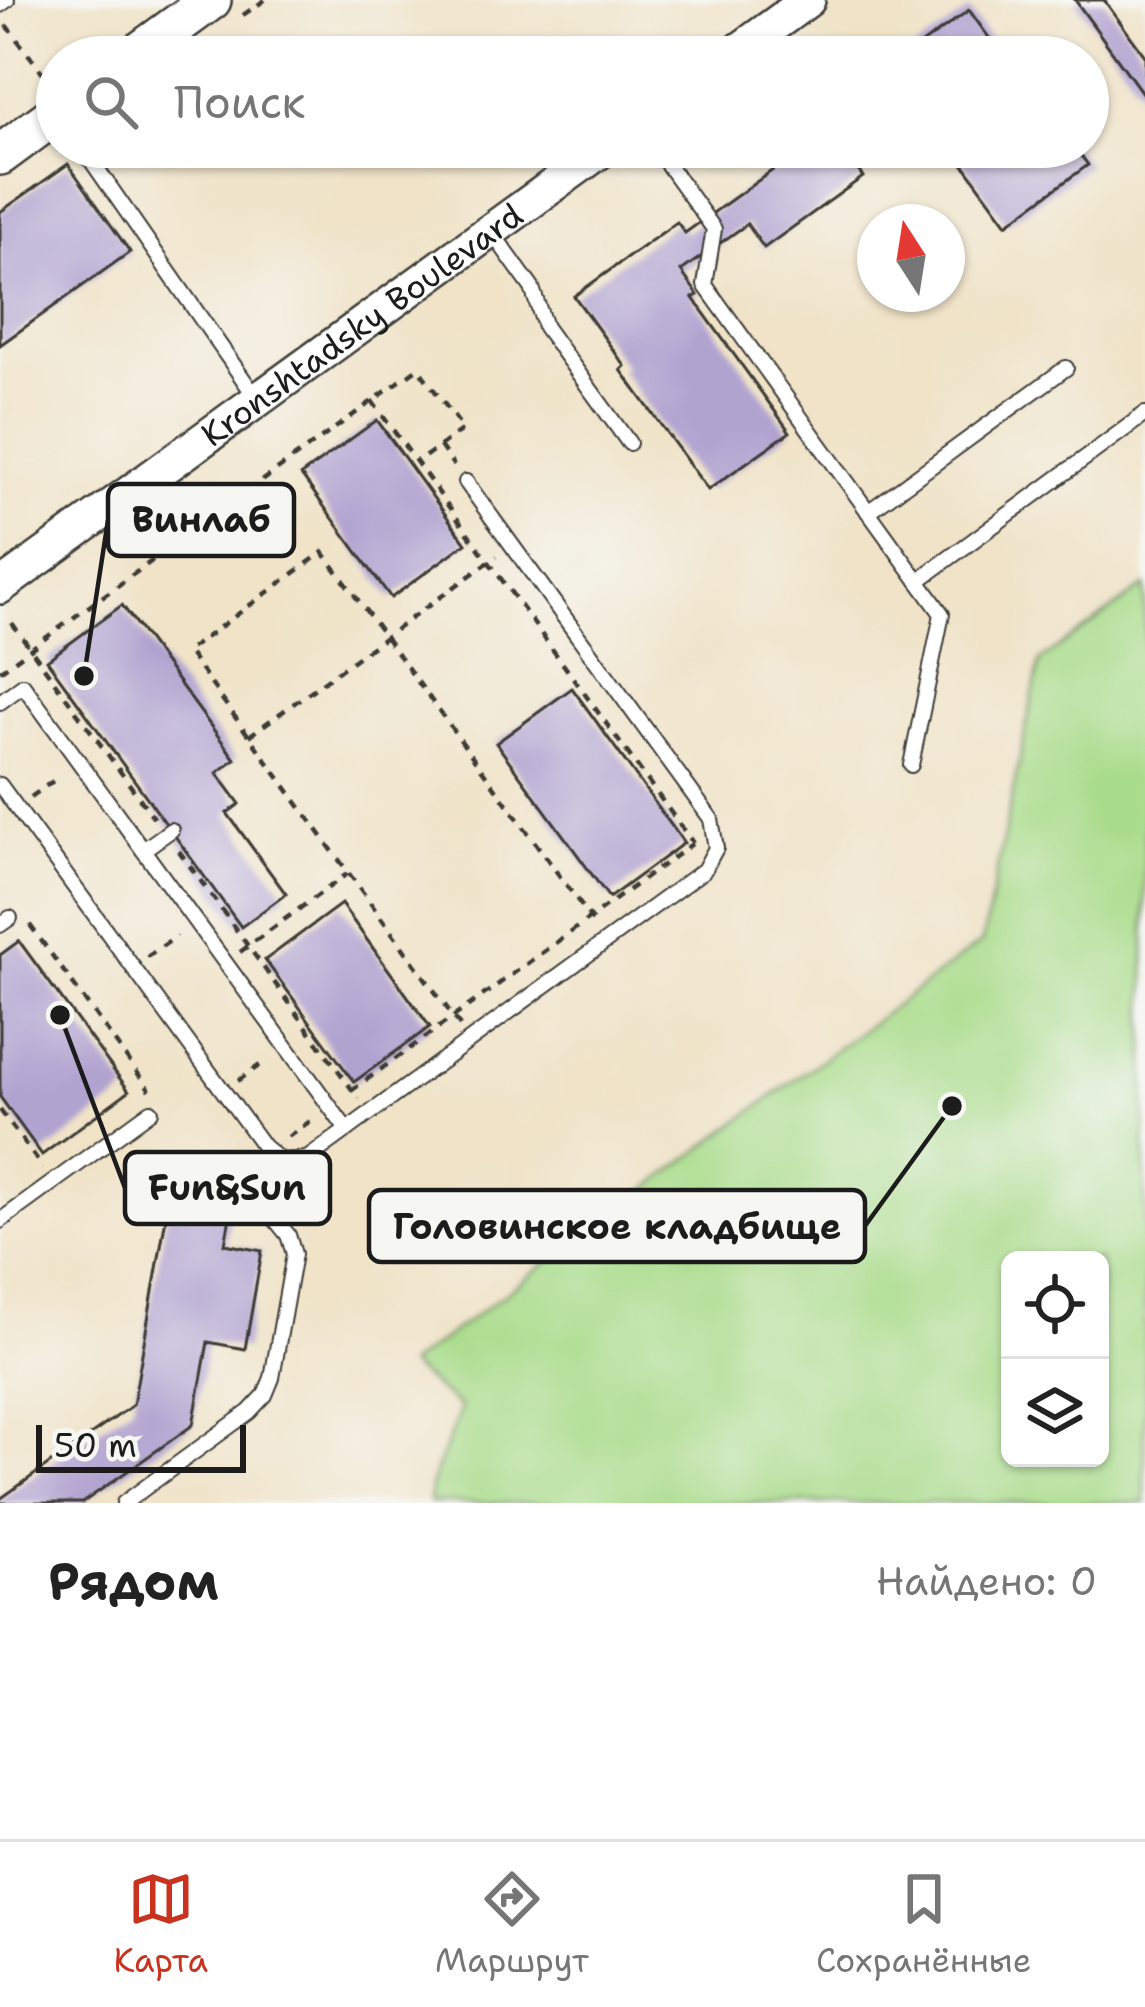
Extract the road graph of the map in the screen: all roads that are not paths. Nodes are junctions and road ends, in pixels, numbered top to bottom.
1 (211, 0) edge
2 (808, 0) edge
3 (162, 36) edge
4 (759, 36) edge
5 (36, 128) edge
6 (0, 154) edge
7 (97, 168) edge
8 (577, 168) edge
9 (670, 168) edge
10 (491, 231) junction
11 (1066, 368) dead end
12 (258, 400) junction
13 (1145, 414) edge
14 (629, 443) dead end
15 (466, 482) dead end
16 (868, 512) junction
17 (917, 581) junction
18 (0, 587) edge
19 (0, 702) edge
20 (911, 765) dead end
21 (0, 785) edge
22 (168, 832) road end
23 (143, 850) junction
24 (151, 1111) road end
25 (347, 1130) junction
26 (175, 1182) dead end
27 (0, 1221) edge
28 (124, 1503) edge

1 - 3 main road
2 - 4 street
5 - 6 main road
7 - 12 lane
8 - 10 street, Kronshtadsky Boulevard
9 - 16 lane
10 - 12 street, Kronshtadsky Boulevard
10 - 14 lane
11 - 16 lane
12 - 18 street, Kronshtadsky Boulevard
13 - 17 lane
15 - 25 lane
16 - 17 lane
17 - 20 lane
19 - 23 lane
21 - 25 lane
22 - 23 lane
23 - 25 lane
24 - 27 lane
26 - 28 lane

